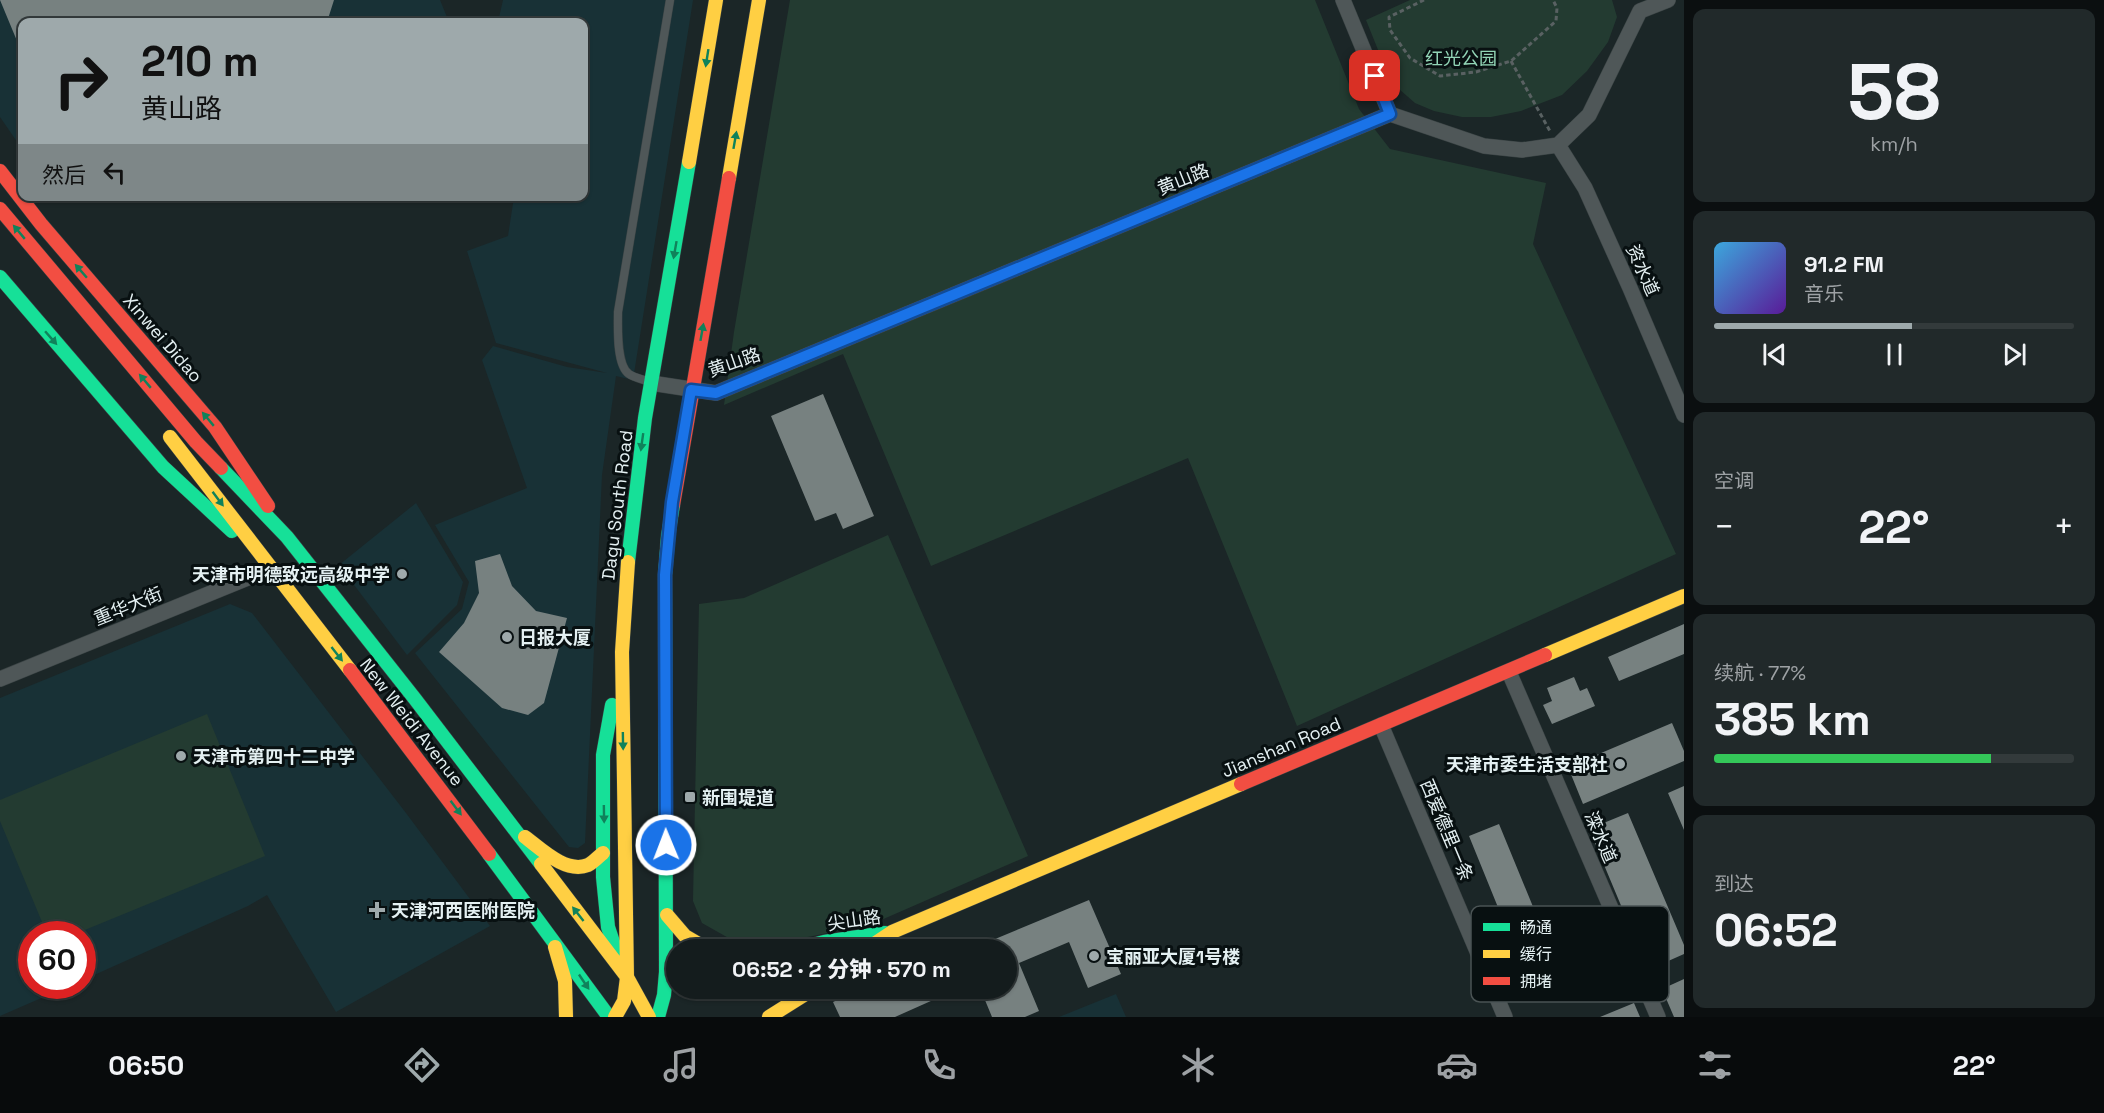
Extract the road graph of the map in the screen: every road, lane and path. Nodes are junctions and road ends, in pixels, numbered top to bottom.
1 (670, 0) edge
2 (716, 0) edge
3 (759, 0) edge
4 (1343, 0) edge
5 (1424, 0) edge
6 (1553, 0) edge
7 (1668, 0) edge
8 (1638, 6) edge
9 (1511, 61) junction
10 (1390, 114) junction
11 (1558, 145) junction
12 (0, 171) edge
13 (18, 194) edge
14 (23, 201) edge
15 (0, 208) edge
16 (0, 277) edge
17 (651, 383) junction
18 (691, 390) junction
19 (1684, 415) edge
20 (160, 426) dead end
21 (287, 537) junction
22 (266, 564) junction
23 (1684, 596) edge
24 (622, 652) junction
25 (1509, 672) junction
26 (0, 679) edge
27 (1381, 725) junction
28 (513, 828) junction
29 (603, 852) junction
30 (1610, 906) edge
31 (667, 915) junction
32 (892, 932) junction
33 (551, 936) junction
34 (1471, 937) edge
35 (687, 939) edge
36 (844, 939) edge
37 (882, 939) edge
38 (627, 977) junction
39 (798, 999) edge
40 (1499, 1002) edge
41 (1652, 1002) edge
42 (566, 1017) edge
43 (609, 1017) edge
44 (615, 1017) edge
45 (649, 1017) edge
46 (658, 1017) edge
47 (769, 1017) edge
48 (1505, 1017) edge
49 (1658, 1017) edge

1 - 17 lane
2 -> 17 main road, Dagu South Road
18 -> 3 main road
4 - 10 street
5 - 9 path
6 - 9 path
7 - 8 street
8 - 11 street
9 - 11 path
10 - 11 street
10 - 18 street, 黄山路
11 - 19 street, 资水道
13 -> 12 main road, Xinwei Didao
21 -> 14 main road, Xinwei Didao
21 -> 15 main road, New Weidi Avenue
16 -> 22 main road
17 - 18 street, 黄山路
17 -> 24 main road, Dagu South Road
18 - 31 main road
20 -> 22 main road, New Weidi Avenue
21 - 28 main road, New Weidi Avenue
22 - 26 street, 重华大街
22 -> 33 main road, New Weidi Avenue
23 - 25 main road, Jianshan Road
24 -> 29 main road
24 -> 38 main road, Dagu South Road
25 - 27 main road, Jianshan Road
25 - 30 street, 滦水道
27 - 32 main road, Jianshan Road
27 - 34 street, 西爱德里一条
28 - 29 main road
38 -> 28 main road, New Weidi Avenue
29 - 38 main road
31 - 35 main road
31 - 46 main road
32 - 36 main road, 尖山路
32 - 37 main road, 尖山路
33 - 42 main road
33 -> 43 main road, New Weidi Avenue
38 - 44 main road, Dagu South Road
38 - 45 main road
39 - 47 main road
40 - 48 street, 西爱德里一条
41 - 49 street, 滦水道

